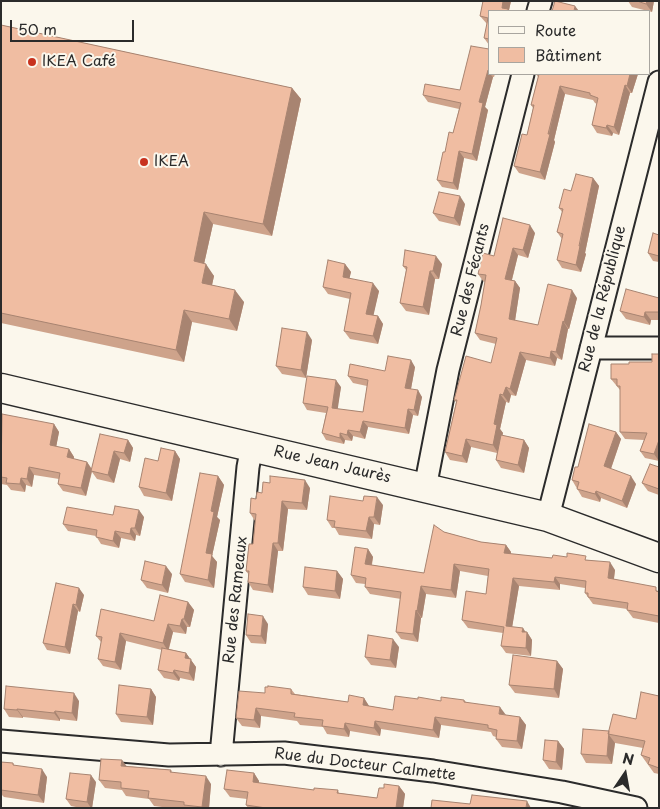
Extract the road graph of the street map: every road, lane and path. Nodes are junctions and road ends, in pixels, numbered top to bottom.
1 (523, 75) edge
2 (659, 82) edge
3 (652, 135) edge
4 (591, 348) junction
5 (659, 348) edge
6 (1, 388) edge
7 (252, 446) junction
8 (425, 488) junction
9 (548, 517) junction
10 (659, 558) edge
11 (1, 742) edge
12 (221, 755) junction
13 (636, 808) edge

1 - 8 street, Rue des Fécants
2 - 3 street, Rue de la République
3 - 4 street, Rue de la République
4 - 5 street
4 - 9 street, Rue de la République
6 - 7 main road, Rue Jean Jaurès
7 - 8 main road, Rue Jean Jaurès
7 - 12 street, Rue des Rameaux
8 - 9 main road, Rue Jean Jaurès
9 - 10 main road, Rue Jean Jaurès
11 - 12 street, Rue du Docteur Calmette
12 - 13 street, Rue du Docteur Calmette

